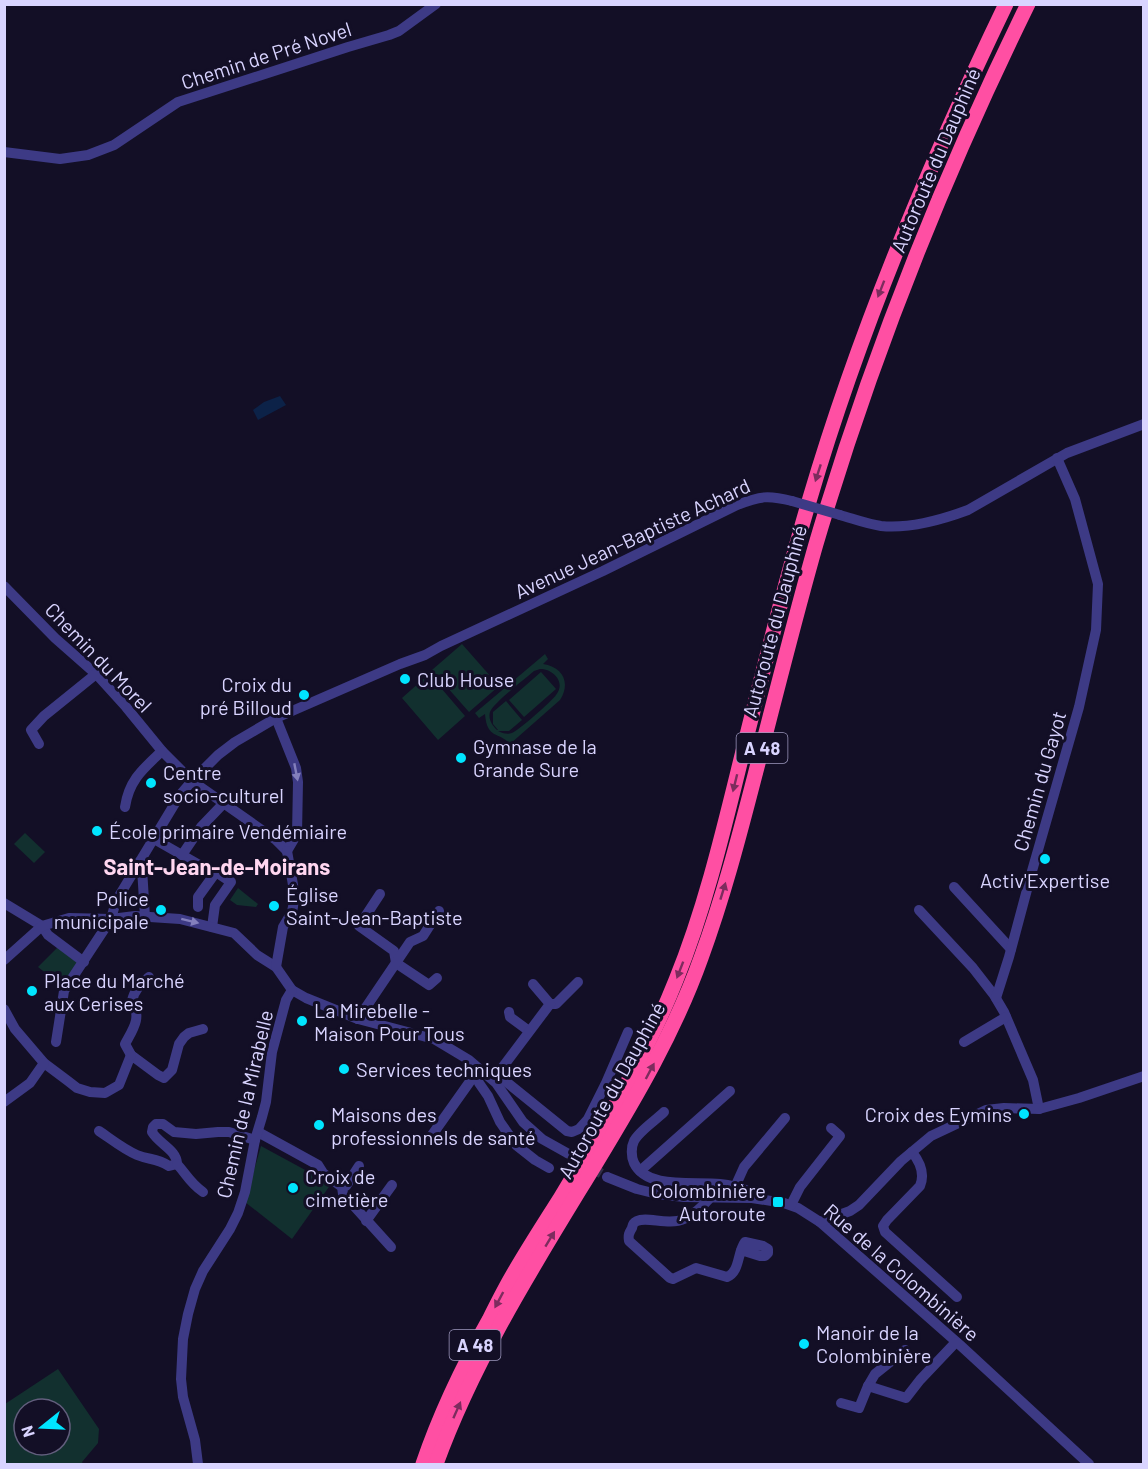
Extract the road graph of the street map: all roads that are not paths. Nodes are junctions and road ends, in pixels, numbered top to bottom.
1 (436, 4) edge
2 (1006, 4) edge
3 (1028, 4) edge
4 (4, 152) edge
5 (1143, 424) edge
6 (1057, 458) junction
7 (4, 586) edge
8 (96, 674) junction
9 (276, 718) junction
10 (39, 744) dead end
11 (162, 751) junction
12 (192, 781) junction
13 (223, 804) junction
14 (125, 807) dead end
15 (154, 839) junction
16 (287, 851) junction
17 (182, 855) junction
18 (139, 862) junction
19 (216, 872) junction
20 (954, 887) dead end
21 (380, 894) dead end
22 (4, 903) edge
23 (198, 907) dead end
24 (919, 910) dead end
25 (439, 911) dead end
26 (145, 917) junction
27 (109, 923) junction
28 (42, 926) junction
29 (212, 927) junction
30 (1011, 949) junction
31 (4, 960) edge
32 (84, 962) junction
33 (396, 963) junction
34 (276, 968) junction
35 (149, 977) dead end
36 (437, 978) dead end
37 (578, 982) dead end
38 (533, 984) dead end
39 (292, 990) junction
40 (996, 998) junction
41 (550, 1004) junction
42 (4, 1009) edge
43 (508, 1012) dead end
44 (1006, 1017) junction
45 (363, 1021) junction
46 (203, 1029) dead end
47 (529, 1031) junction
48 (628, 1032) dead end
49 (56, 1042) dead end
50 (964, 1042) dead end
51 (131, 1055) junction
52 (44, 1063) junction
53 (481, 1073) junction
54 (1143, 1076) edge
55 (730, 1091) dead end
56 (4, 1102) edge
57 (1039, 1109) junction
58 (664, 1112) dead end
59 (785, 1118) dead end
60 (831, 1128) dead end
61 (99, 1131) dead end
62 (432, 1134) dead end
63 (256, 1136) junction
64 (912, 1152) junction
65 (567, 1153) tunnel mouth
66 (177, 1164) junction
67 (359, 1166) dead end
68 (549, 1168) dead end
69 (640, 1172) junction
70 (607, 1177) tunnel mouth
71 (392, 1185) dead end
72 (342, 1187) junction
73 (735, 1187) junction
74 (203, 1192) dead end
75 (710, 1198) junction
76 (752, 1198) junction
77 (791, 1205) junction
78 (366, 1221) junction
79 (820, 1222) junction
80 (391, 1247) dead end
81 (741, 1250) dead end
82 (957, 1297) dead end
83 (956, 1342) junction
84 (905, 1350) dead end
85 (868, 1386) junction
86 (841, 1403) dead end
87 (198, 1464) edge
88 (423, 1464) edge
89 (436, 1464) edge
90 (1089, 1464) edge

1 - 4 street, Chemin de Pré Novel
2 -> 88 highway, Autoroute du Dauphiné / A 48
89 -> 3 highway, Autoroute du Dauphiné / A 48
5 - 6 street, Avenue Jean-Baptiste Achard
6 - 9 street, Avenue Jean-Baptiste Achard, bridge
6 - 30 street, Chemin du Gayot
7 - 8 street, Chemin du Morel
8 - 10 street
8 - 11 street, Chemin du Morel
9 - 12 street, Avenue Jean-Baptiste Achard
9 -> 16 street
11 - 12 street, Chemin du Morel
11 - 14 street
12 - 13 street, Chemin du Morel
12 - 15 street, Avenue Jean-Baptiste Achard
13 - 16 street, Chemin du Morel
13 - 17 street
15 - 17 street
15 - 18 street, Avenue Jean-Baptiste Achard
16 - 34 street
17 - 19 street
18 - 26 street
18 - 27 street, Avenue Jean-Baptiste Achard
19 - 23 street
19 - 29 street
20 - 30 street
21 - 33 street
22 - 28 street
24 - 40 street
25 - 33 street
26 - 27 street
26 -> 29 street
27 - 28 street
27 - 32 street, Avenue Jean-Baptiste Achard
28 - 31 street
28 - 32 street
29 - 34 street
30 - 40 street, Chemin du Gayot
32 - 49 street, Avenue Jean-Baptiste Achard
33 - 36 street
33 - 45 street
34 - 39 street
35 - 51 street
37 - 41 street
38 - 41 street
39 - 45 street
39 - 63 street, Chemin de la Mirabelle
40 - 44 street
41 - 47 street
42 - 52 street
43 - 47 street
44 - 50 street
44 - 57 street
45 - 53 street
46 - 51 street
47 - 53 street
48 - 53 street
51 - 52 street
52 - 56 street
53 - 62 street
53 - 65 street
53 - 68 street
54 - 57 street
55 - 69 street
57 - 64 street
58 - 69 street
59 - 73 street
60 - 77 street
61 - 66 street
63 - 66 street
63 - 72 street
63 - 87 street, Chemin de la Mirabelle
64 - 79 street
64 - 82 street
66 - 74 street
67 - 72 street
69 - 73 street
70 - 75 street, Rue de la Colombinière
71 - 78 street
72 - 78 street
73 - 76 street
75 - 76 street, Rue de la Colombinière
75 - 81 street
76 - 77 street, Rue de la Colombinière
77 - 79 street, Rue de la Colombinière
78 - 80 street
79 - 83 street, Rue de la Colombinière
83 - 85 street
83 - 90 street, Rue de la Colombinière
84 - 85 street
85 - 86 street

